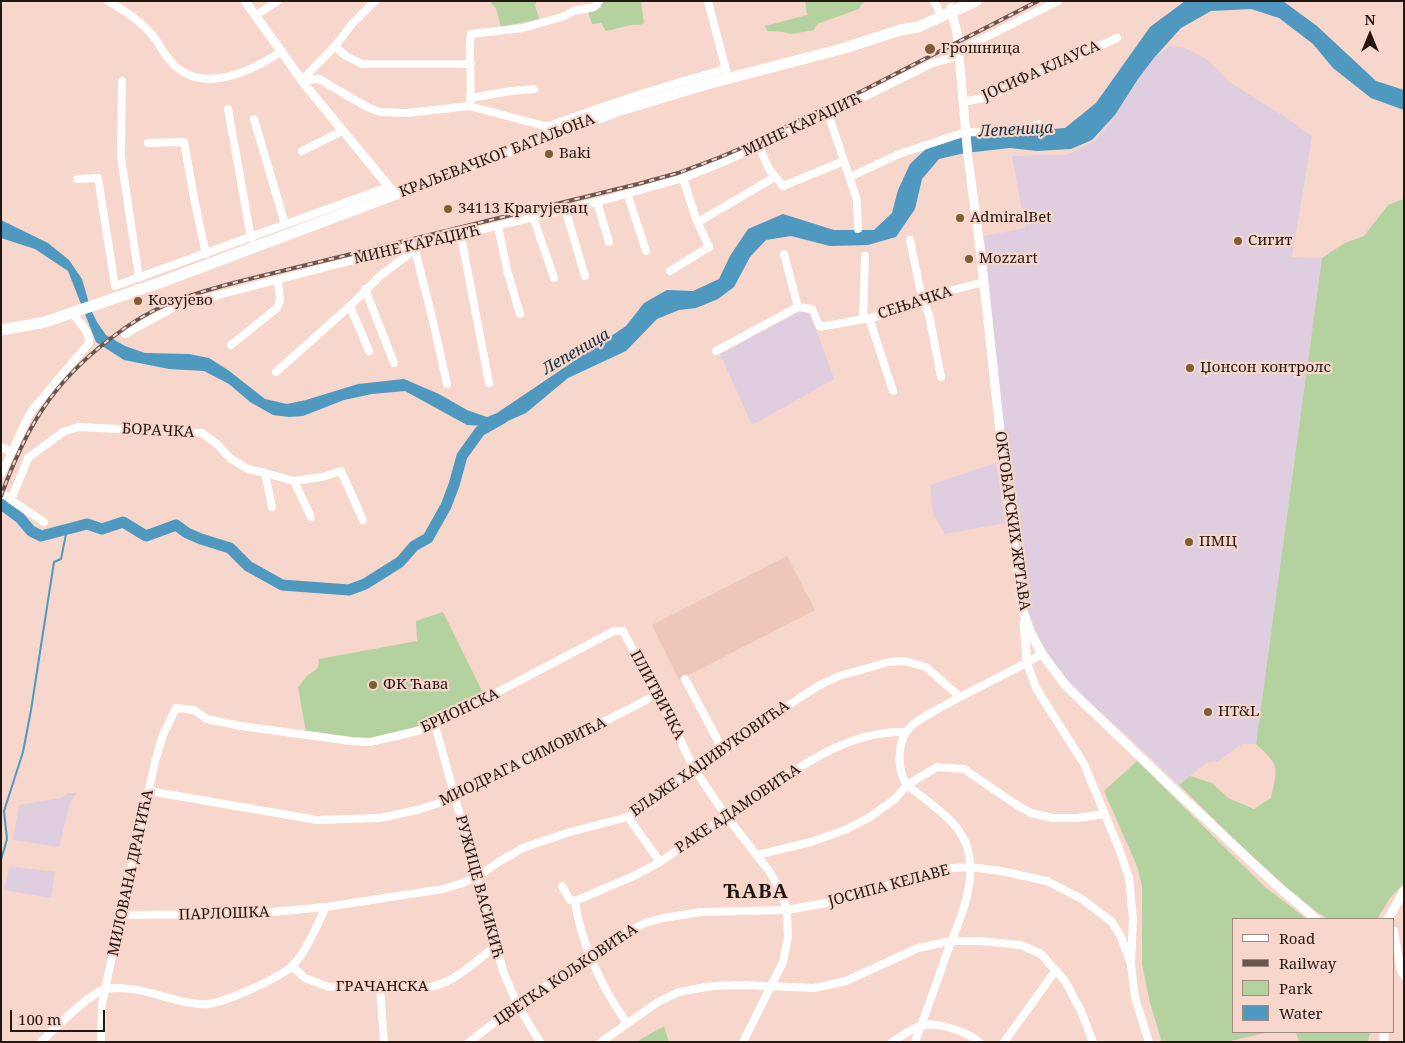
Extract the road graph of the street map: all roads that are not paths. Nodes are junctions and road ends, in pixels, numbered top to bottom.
1 (108, 1) edge
2 (245, 1) edge
3 (278, 1) edge
4 (375, 1) edge
5 (599, 1) edge
6 (708, 1) edge
7 (962, 1) edge
8 (976, 1) edge
9 (1058, 1) edge
10 (937, 6) edge
11 (952, 9) junction
12 (256, 15) junction
13 (900, 30) junction
14 (1118, 38) dead end
15 (335, 46) junction
16 (282, 51) junction
17 (958, 53) junction
18 (471, 64) junction
19 (727, 74) junction
20 (302, 80) junction
21 (122, 81) dead end
22 (534, 89) dead end
23 (470, 102) junction
24 (963, 102) junction
25 (228, 109) dead end
26 (828, 113) junction
27 (254, 119) dead end
28 (1040, 124) dead end
29 (549, 126) junction
30 (342, 131) junction
31 (564, 131) junction
32 (966, 135) junction
33 (148, 143) dead end
34 (759, 146) junction
35 (302, 151) dead end
36 (844, 161) junction
37 (775, 177) junction
38 (850, 177) junction
39 (683, 178) junction
40 (77, 179) dead end
41 (392, 191) junction
42 (628, 193) junction
43 (597, 202) junction
44 (565, 209) junction
45 (533, 217) junction
46 (698, 222) junction
47 (285, 224) junction
48 (498, 226) junction
49 (858, 229) dead end
50 (460, 236) junction
51 (251, 238) junction
52 (910, 240) dead end
53 (610, 242) dead end
54 (414, 246) junction
55 (646, 251) dead end
56 (206, 254) junction
57 (784, 254) dead end
58 (865, 256) dead end
59 (670, 271) dead end
60 (585, 276) dead end
61 (139, 278) junction
62 (554, 278) dead end
63 (278, 280) junction
64 (984, 282) junction
65 (365, 289) junction
66 (922, 298) junction
67 (350, 306) junction
68 (798, 307) junction
69 (74, 312) junction
70 (520, 314) dead end
71 (866, 318) junction
72 (1, 330) edge
73 (126, 334) dead end
74 (231, 345) dead end
75 (716, 350) dead end
76 (369, 351) dead end
77 (394, 363) dead end
78 (276, 372) dead end
79 (941, 377) dead end
80 (490, 383) dead end
81 (447, 384) dead end
82 (894, 391) dead end
83 (1, 447) edge
84 (12, 452) junction
85 (265, 473) junction
86 (1, 474) edge
87 (294, 481) junction
88 (1, 492) edge
89 (12, 500) junction
90 (272, 507) dead end
91 (312, 517) dead end
92 (363, 520) dead end
93 (44, 522) dead end
94 (1022, 608) junction
95 (614, 631) joint
96 (1042, 654) junction
97 (1027, 663) junction
98 (685, 679) dead end
99 (656, 695) junction
100 (959, 696) junction
101 (176, 708) joint
102 (435, 725) junction
103 (906, 732) junction
104 (724, 752) junction
105 (693, 768) junction
106 (907, 785) junction
107 (149, 791) junction
108 (455, 798) junction
109 (1105, 814) junction
110 (726, 816) junction
111 (628, 817) junction
112 (757, 855) junction
113 (660, 862) junction
114 (970, 867) junction
115 (477, 877) junction
116 (562, 886) dead end
117 (1404, 891) edge
118 (574, 901) junction
119 (326, 907) junction
120 (787, 910) junction
121 (122, 915) junction
122 (1315, 918) edge
123 (1390, 918) edge
124 (1396, 935) edge
125 (951, 942) junction
126 (495, 947) junction
127 (590, 956) junction
128 (1401, 957) edge
129 (1131, 964) junction
130 (292, 966) junction
131 (1056, 970) junction
132 (1404, 976) edge
133 (771, 986) junction
134 (380, 988) junction
135 (105, 989) junction
136 (518, 1006) junction
137 (626, 1022) junction
138 (921, 1025) junction
139 (41, 1042) edge
140 (101, 1042) edge
141 (384, 1042) edge
142 (469, 1042) edge
143 (540, 1042) edge
144 (601, 1042) edge
145 (744, 1042) edge
146 (892, 1042) edge
147 (915, 1042) edge
148 (979, 1042) edge
149 (1004, 1042) edge
150 (1093, 1042) edge
151 (1149, 1042) edge

1 - 16 street
2 - 12 street
3 - 12 street
4 - 15 street
5 - 18 street
6 - 19 street
7 - 11 main road, КРАЉЕВАЧКОГ БАТАЉОНА
8 - 11 main road, КРАЉЕВАЧКОГ БАТАЉОНА
9 - 17 street, МИНЕ КАРАЏИЋ
10 - 11 main road, КРАЉЕВАЧКОГ БАТАЉОНА
10 - 13 main road, КРАЉЕВАЧКОГ БАТАЉОНА
11 - 13 main road, КРАЉЕВАЧКОГ БАТАЉОНА
11 - 17 street, ОКТОБАРСКИХ ЖРТАВА
12 - 16 street
13 - 19 main road, КРАЉЕВАЧКОГ БАТАЉОНА
14 - 24 street, ЈОСИФА КЛАУСА
15 - 18 street
15 - 20 street
16 - 20 street
17 - 24 street, ОКТОБАРСКИХ ЖРТАВА
17 - 26 street, МИНЕ КАРАЏИЋ
18 - 23 street
19 - 29 street
19 - 31 main road, КРАЉЕВАЧКОГ БАТАЉОНА
20 - 23 street
20 - 30 street
21 - 61 street
22 - 23 street
23 - 29 street
24 - 32 street, ОКТОБАРСКИХ ЖРТАВА
25 - 51 street
26 - 34 street, МИНЕ КАРАЏИЋ
26 - 36 street
27 - 47 street
28 - 32 street
29 - 31 street
30 - 35 street
30 - 41 street
31 - 41 main road, КРАЉЕВАЧКОГ БАТАЉОНА
32 - 38 street
32 - 64 street, ОКТОБАРСКИХ ЖРТАВА
33 - 56 street
34 - 37 street
34 - 39 street, МИНЕ КАРАЏИЋ
36 - 37 street
36 - 38 street
37 - 46 street
38 - 49 street
39 - 42 street, МИНЕ КАРАЏИЋ
39 - 46 street
40 - 61 street
41 - 47 street
41 - 69 main road, КРАЉЕВАЧКОГ БАТАЉОНА
42 - 43 street, МИНЕ КАРАЏИЋ
42 - 55 street
43 - 44 street, МИНЕ КАРАЏИЋ
43 - 53 street
44 - 45 street, МИНЕ КАРАЏИЋ
44 - 60 street
45 - 48 street, МИНЕ КАРАЏИЋ
45 - 62 street
46 - 59 street
47 - 51 street
48 - 50 street, МИНЕ КАРАЏИЋ
48 - 70 street
50 - 54 street, МИНЕ КАРАЏИЋ
50 - 80 street
51 - 56 street
52 - 66 street
54 - 63 street, МИНЕ КАРАЏИЋ
54 - 65 street
54 - 81 street
56 - 61 street
57 - 68 street
58 - 71 street
63 - 73 street, МИНЕ КАРАЏИЋ
63 - 74 street
64 - 66 street, СЕЊАЧКА
64 - 94 street, ОКТОБАРСКИХ ЖРТАВА
65 - 67 street
65 - 77 street
66 - 71 street, СЕЊАЧКА
66 - 79 street
67 - 76 street
67 - 78 street
68 - 71 street, СЕЊАЧКА
68 - 75 street
69 - 72 main road
69 - 84 street
71 - 82 street
83 - 84 street
84 - 86 street
85 - 87 street, БОРАЧКА
85 - 89 street, БОРАЧКА
85 - 90 street
87 - 91 street
87 - 92 street, БОРАЧКА
88 - 89 street
89 - 93 street
94 - 96 street, ОКТОБАРСКИХ ЖРТАВА
94 - 97 street
95 - 99 street, ПЛИТВИЧКА
95 - 102 street, БРИОНСКА
96 - 97 street
96 - 122 street, ОКТОБАРСКИХ ЖРТАВА
97 - 100 street
97 - 109 street
98 - 104 street
99 - 105 street, ПЛИТВИЧКА
99 - 108 street, МИОДРАГА СИМОВИЋА
100 - 103 street
100 - 104 street, БЛАЖЕ ХАЏИВУКОВИЋА
101 - 102 street, БРИОНСКА
101 - 107 street, МИЛОВАНА ДРАГИЋА
102 - 108 street, РУЖИЦЕ ВАСИКИЋ
103 - 106 street
103 - 110 street, РАКЕ АДАМОВИЋА
104 - 105 street, БЛАЖЕ ХАЏИВУКОВИЋА
105 - 110 street, ПЛИТВИЧКА
105 - 111 street, БЛАЖЕ ХАЏИВУКОВИЋА
106 - 109 street
106 - 112 street
106 - 114 street
107 - 108 street, МИОДРАГА СИМОВИЋА
107 - 121 street, МИЛОВАНА ДРАГИЋА
108 - 115 street, РУЖИЦЕ ВАСИКИЋ
109 - 129 street
110 - 112 street, ПЛИТВИЧКА
110 - 113 street, РАКЕ АДАМОВИЋА
111 - 113 street
111 - 115 street, БЛАЖЕ ХАЏИВУКОВИЋА
112 - 120 street, ПЛИТВИЧКА
113 - 118 street, РАКЕ АДАМОВИЋА
114 - 120 street, ЈОСИПА КЕЛАВЕ
114 - 125 street
114 - 129 street, ЈОСИПА КЕЛАВЕ
115 - 119 street, БЛАЖЕ ХАЏИВУКОВИЋА
115 - 126 street, РУЖИЦЕ ВАСИКИЋ
116 - 118 street
117 - 123 street
118 - 127 street
119 - 121 street, ПАРЛОШКА
119 - 130 street
120 - 127 street, ЦВЕТКА КОЉКОВИЋА
120 - 133 street, ПЛИТВИЧКА
121 - 135 street, МИЛОВАНА ДРАГИЋА
124 - 128 street
125 - 131 street
125 - 133 street
125 - 138 street
126 - 134 street, ГРАЧАНСКА
126 - 136 street, РУЖИЦЕ ВАСИКИЋ
127 - 136 street, ЦВЕТКА КОЉКОВИЋА
127 - 137 street
128 - 132 street
129 - 151 street
130 - 134 street, ГРАЧАНСКА
130 - 135 street
131 - 149 street
131 - 150 street
133 - 137 street
133 - 145 street, ПЛИТВИЧКА
134 - 141 street
135 - 139 street
135 - 140 street, МИЛОВАНА ДРАГИЋА
136 - 142 street, ЦВЕТКА КОЉКОВИЋА
136 - 143 street, РУЖИЦЕ ВАСИКИЋ
137 - 144 street
138 - 146 street
138 - 147 street
138 - 148 street

